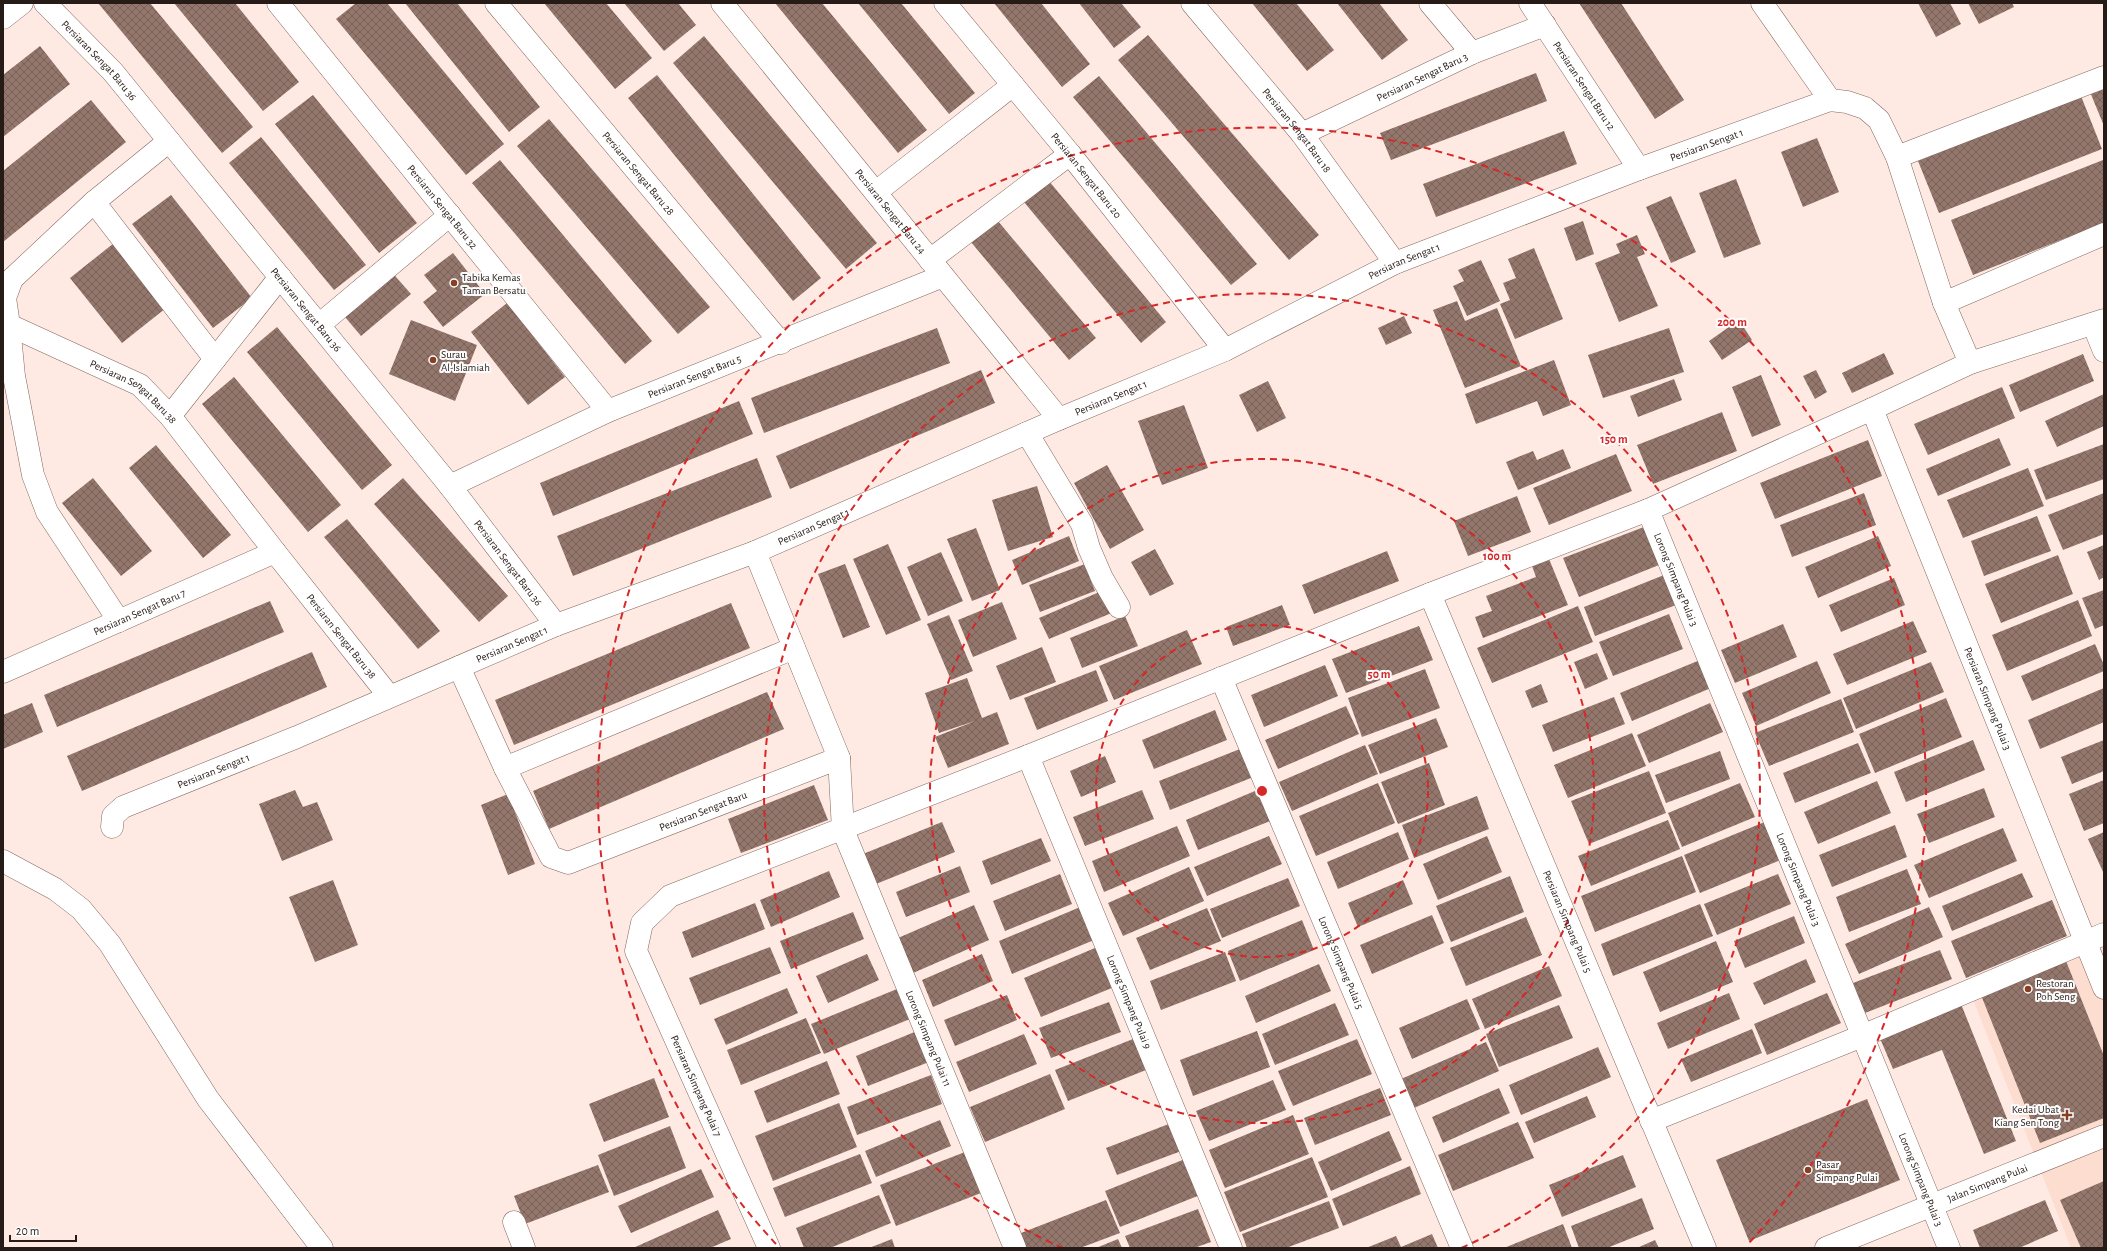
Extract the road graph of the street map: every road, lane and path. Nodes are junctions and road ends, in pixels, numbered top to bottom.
1 (22, 3) edge
2 (45, 3) edge
3 (496, 3) edge
4 (723, 3) edge
5 (945, 3) edge
6 (1192, 3) edge
7 (1430, 3) edge
8 (1530, 3) edge
9 (1762, 3) edge
10 (286, 6) edge
11 (3, 18) edge
12 (1545, 25) junction
13 (1472, 53) junction
14 (2104, 77) edge
15 (1013, 85) junction
16 (1830, 100) junction
17 (1302, 134) junction
18 (169, 141) junction
19 (1070, 154) junction
20 (1897, 157) junction
21 (1639, 169) junction
22 (876, 192) junction
23 (94, 202) junction
24 (450, 215) junction
25 (2104, 234) edge
26 (1395, 263) junction
27 (937, 268) junction
28 (280, 277) junction
29 (1944, 302) junction
30 (2098, 322) edge
31 (9, 324) junction
32 (318, 324) junction
33 (781, 343) junction
34 (1225, 350) junction
35 (2104, 351) edge
36 (215, 359) junction
37 (1970, 363) junction
38 (1872, 409) junction
39 (608, 411) junction
40 (170, 416) junction
41 (1059, 419) junction
42 (1027, 433) junction
43 (450, 486) junction
44 (1648, 510) junction
45 (275, 552) junction
46 (755, 552) junction
47 (1430, 594) junction
48 (1119, 607) dead end
49 (119, 621) junction
50 (556, 625) junction
51 (794, 648) junction
52 (459, 667) junction
53 (3, 672) edge
54 (1221, 678) junction
55 (389, 696) junction
56 (1028, 756) junction
57 (839, 758) junction
58 (505, 768) junction
59 (112, 827) dead end
60 (843, 830) junction
61 (3, 861) edge
62 (2095, 938) edge
63 (2104, 988) edge
64 (1862, 1036) junction
65 (1651, 1120) junction
66 (2104, 1136) edge
67 (1931, 1205) junction
68 (514, 1222) dead end
69 (322, 1248) edge
70 (524, 1248) edge
71 (769, 1248) edge
72 (1015, 1248) edge
73 (1231, 1248) edge
74 (1462, 1248) edge
75 (1705, 1248) edge
76 (1826, 1248) edge
77 (1950, 1248) edge

1 - 11 street
2 - 18 street, Persiaran Sengat Baru 36
3 - 33 street, Persiaran Sengat Baru 28
4 - 22 street, Persiaran Sengat Baru 24
5 - 15 street, Persiaran Sengat Baru 20
6 - 17 street, Persiaran Sengat Baru 18
7 - 13 street
8 - 12 street, Persiaran Sengat Baru 12
9 - 16 street
10 - 24 street, Persiaran Sengat Baru 32
12 - 13 street, Persiaran Sengat Baru 3
12 - 21 street, Persiaran Sengat Baru 12
13 - 17 street, Persiaran Sengat Baru 3
14 - 20 street
15 - 19 street, Persiaran Sengat Baru 20
15 - 22 street
16 - 20 street, Persiaran Sengat 1
16 - 21 street, Persiaran Sengat 1
17 - 26 street, Persiaran Sengat Baru 18
18 - 23 street
18 - 28 street, Persiaran Sengat Baru 36
19 - 27 street, Persiaran Sengat Baru 5
19 - 34 street, Persiaran Sengat Baru 20
20 - 29 street, Persiaran Sengat 1
21 - 26 street, Persiaran Sengat 1
22 - 27 street, Persiaran Sengat Baru 24
23 - 31 street
23 - 36 street
24 - 32 street
24 - 39 street, Persiaran Sengat Baru 32
25 - 29 street
26 - 34 street, Persiaran Sengat 1
27 - 33 street, Persiaran Sengat Baru 5
27 - 41 street, Persiaran Sengat Baru 24
28 - 32 street, Persiaran Sengat Baru 36
28 - 36 street
29 - 37 street, Persiaran Sengat 1
30 - 35 street
30 - 37 street
31 - 40 street, Persiaran Sengat Baru 38
31 - 49 street
32 - 43 street, Persiaran Sengat Baru 36
33 - 39 street, Persiaran Sengat Baru 5
34 - 41 street, Persiaran Sengat 1
36 - 40 street
37 - 38 street
38 - 44 street
38 - 62 street, Persiaran Simpang Pulai 3
39 - 43 street, Persiaran Sengat Baru 5
40 - 45 street, Persiaran Sengat Baru 38
41 - 42 street, Persiaran Sengat 1
42 - 46 street, Persiaran Sengat 1
42 - 48 street
43 - 50 street, Persiaran Sengat Baru 36
44 - 47 street
44 - 64 street, Lorong Simpang Pulai 3
45 - 49 street, Persiaran Sengat Baru 7
45 - 55 street, Persiaran Sengat Baru 38
46 - 50 street, Persiaran Sengat 1
46 - 51 street, Lorong Simpang Pulai 11
47 - 54 street
47 - 65 street, Persiaran Simpang Pulai 5
49 - 53 street, Persiaran Sengat Baru 7
50 - 52 street, Persiaran Sengat 1
51 - 57 street, Lorong Simpang Pulai 11
51 - 58 street
52 - 55 street, Persiaran Sengat 1
52 - 58 street
54 - 56 street
54 - 74 street, Lorong Simpang Pulai 5
55 - 59 street, Persiaran Sengat 1
56 - 60 street
56 - 73 street, Lorong Simpang Pulai 9
57 - 58 street, Persiaran Sengat Baru
57 - 60 street, Lorong Simpang Pulai 11
60 - 71 street, Persiaran Simpang Pulai 7
60 - 72 street, Lorong Simpang Pulai 11
61 - 69 street
62 - 63 street, Persiaran Simpang Pulai 3
62 - 64 street
64 - 65 street
64 - 67 street, Lorong Simpang Pulai 3
65 - 75 street, Persiaran Simpang Pulai 5
66 - 67 street, Jalan Simpang Pulai
67 - 76 street, Jalan Simpang Pulai
67 - 77 street, Lorong Simpang Pulai 3
68 - 70 street

